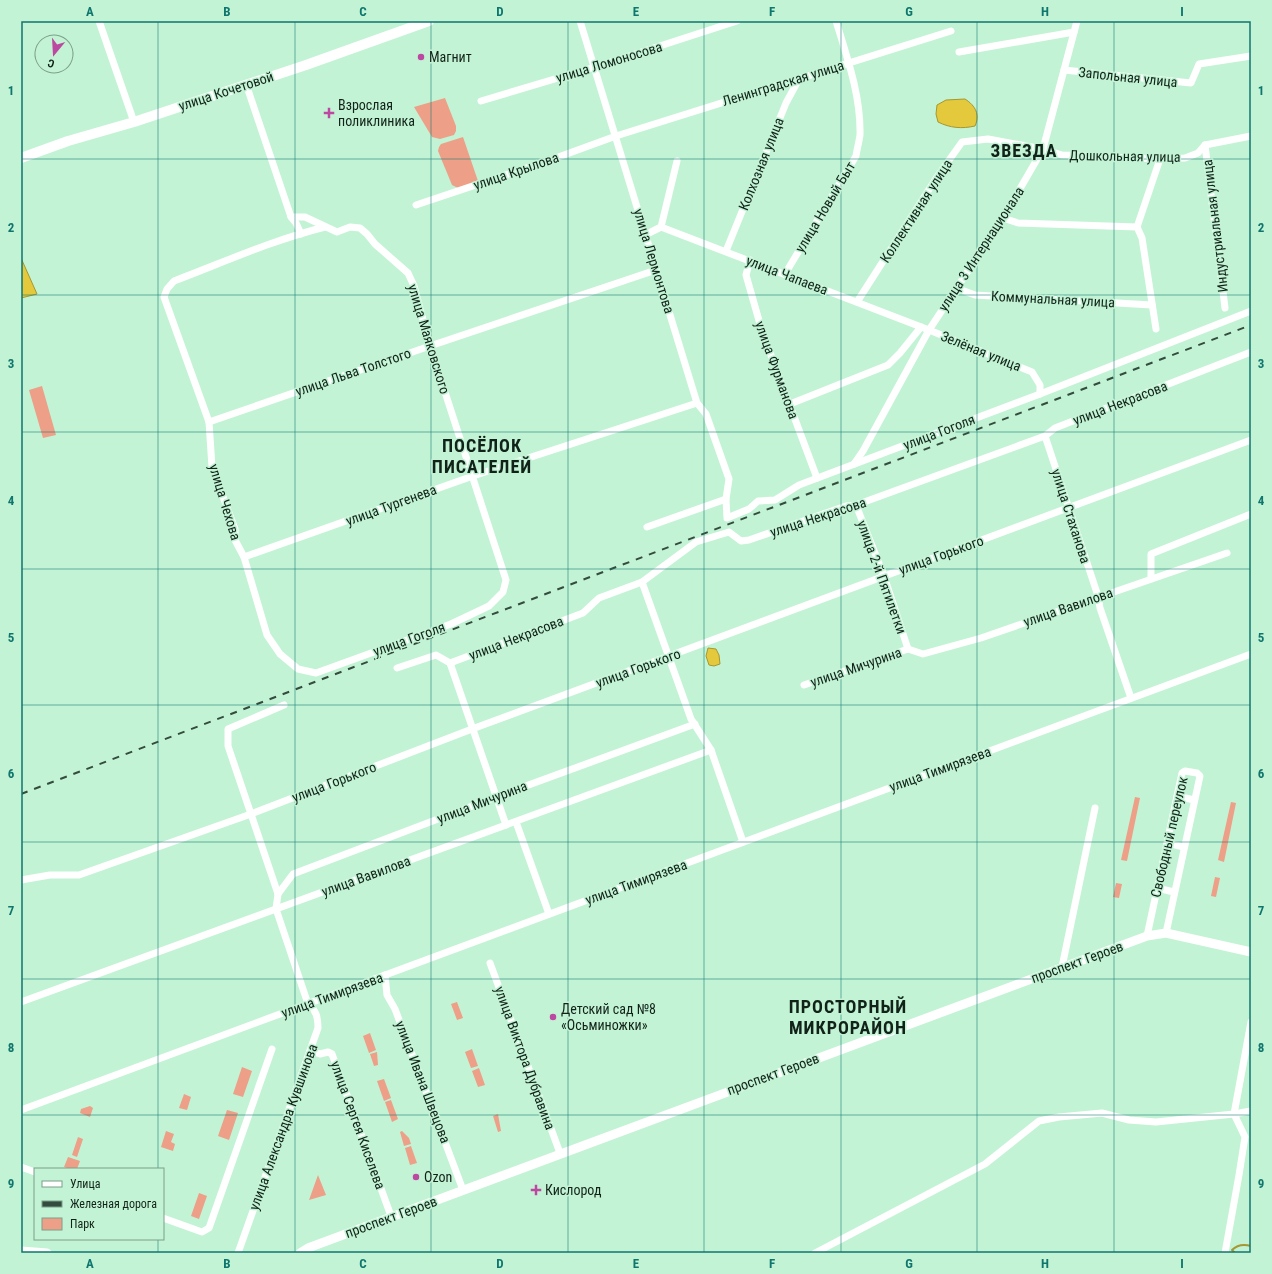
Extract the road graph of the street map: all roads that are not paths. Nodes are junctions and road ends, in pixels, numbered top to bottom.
1 (99, 21) edge
2 (429, 21) edge
3 (580, 21) edge
4 (737, 21) edge
5 (836, 21) edge
6 (1077, 21) edge
7 (951, 31) dead end
8 (1074, 32) junction
9 (959, 52) dead end
10 (1251, 56) edge
11 (849, 63) junction
12 (595, 67) junction
13 (1064, 70) junction
14 (799, 79) junction
15 (246, 84) junction
16 (481, 101) dead end
17 (134, 122) junction
18 (616, 136) junction
19 (1251, 136) edge
20 (988, 140) joint
21 (1206, 145) junction
22 (1043, 149) junction
23 (21, 158) edge
24 (1160, 159) junction
25 (677, 161) dead end
26 (416, 205) dead end
27 (291, 217) junction
28 (1002, 218) junction
29 (325, 227) junction
30 (661, 227) junction
31 (1137, 227) junction
32 (301, 234) junction
33 (645, 234) junction
34 (726, 251) junction
35 (750, 260) junction
36 (656, 270) junction
37 (785, 274) junction
38 (956, 288) junction
39 (857, 302) junction
40 (1152, 305) junction
41 (1225, 308) dead end
42 (1251, 311) edge
43 (921, 327) junction
44 (1156, 329) dead end
45 (929, 330) junction
46 (430, 346) junction
47 (1251, 352) edge
48 (1040, 394) junction
49 (697, 404) junction
50 (790, 404) junction
51 (209, 422) junction
52 (1045, 436) junction
53 (1251, 440) edge
54 (854, 464) junction
55 (472, 476) junction
56 (817, 478) junction
57 (726, 499) junction
58 (856, 505) junction
59 (1068, 508) junction
60 (1251, 514) edge
61 (647, 527) dead end
62 (1227, 553) dead end
63 (244, 557) junction
64 (884, 576) junction
65 (1151, 579) junction
66 (506, 580) joint
67 (642, 582) junction
68 (1098, 596) junction
69 (908, 649) junction
70 (1251, 654) edge
71 (668, 656) junction
72 (450, 663) junction
73 (397, 668) dead end
74 (298, 669) joint
75 (804, 684) dead end
76 (1131, 698) junction
77 (284, 705) dead end
78 (695, 724) junction
79 (472, 729) junction
80 (711, 750) junction
81 (1177, 796) junction
82 (496, 797) junction
83 (1194, 800) junction
84 (1095, 808) dead end
85 (251, 814) junction
86 (516, 822) junction
87 (506, 825) junction
88 (743, 842) junction
89 (1167, 843) junction
90 (1184, 847) junction
91 (21, 880) edge
92 (1157, 888) junction
93 (1174, 892) junction
94 (278, 894) junction
95 (276, 909) junction
96 (549, 914) junction
97 (1166, 933) junction
98 (1147, 936) junction
99 (1251, 952) edge
100 (490, 963) dead end
101 (1062, 967) junction
102 (385, 975) junction
103 (21, 1002) edge
104 (308, 1004) junction
105 (1251, 1022) edge
106 (272, 1049) dead end
107 (311, 1050) junction
108 (21, 1110) edge
109 (1251, 1111) edge
110 (1234, 1114) junction
111 (560, 1153) junction
112 (21, 1167) edge
113 (34, 1172) edge
114 (463, 1190) junction
115 (392, 1216) junction
116 (164, 1218) edge
117 (21, 1251) edge
118 (47, 1253) edge
119 (238, 1253) edge
120 (300, 1253) edge
121 (815, 1253) edge
122 (1225, 1253) edge

1 - 17 street
2 - 15 main road, улица Кочетовой
3 - 12 street, улица Лермонтова
4 - 12 street, улица Ломоносова
5 - 11 street, улица Новый Быт
6 - 8 street, улица 3 Интернационала
7 - 11 street, Ленинградская улица
8 - 9 street
8 - 13 street, улица 3 Интернационала
10 - 13 street, Запольная улица
11 - 14 street, Ленинградская улица
11 - 37 street, улица Новый Быт
12 - 16 street, улица Ломоносова
12 - 18 street, улица Лермонтова
13 - 22 street, улица 3 Интернационала
14 - 18 street, Ленинградская улица
14 - 34 street, Колхозная улица
15 - 17 main road, улица Кочетовой
15 - 27 street
17 - 23 main road, улица Кочетовой
18 - 26 street, улица Крылова
18 - 33 street, улица Лермонтова
19 - 21 street, Дошкольная улица
20 - 22 street, Дошкольная улица
20 - 39 street, Коллективная улица
21 - 24 street, Дошкольная улица
21 - 41 street, Индустриальная улица
22 - 24 street, Дошкольная улица
22 - 28 street, улица 3 Интернационала
24 - 31 street
25 - 30 street
27 - 29 street, улица Маяковского
27 - 32 street
28 - 31 street
28 - 38 street, улица 3 Интернационала
29 - 32 street
29 - 46 street, улица Маяковского
30 - 33 street
30 - 34 street, улица Чапаева
31 - 40 street
32 - 51 street, улица Чехова
33 - 36 street, улица Лермонтова
34 - 35 street, улица Чапаева
35 - 37 street, улица Чапаева
35 - 50 street, улица Фурманова
36 - 46 street, улица Льва Толстого
36 - 49 street, улица Лермонтова
37 - 39 street, улица Чапаева
38 - 40 street, Коммунальная улица
38 - 45 street, улица 3 Интернационала
39 - 43 street, улица Чапаева
40 - 44 street
42 - 48 street, улица Гоголя
43 - 45 street, улица Чапаева
43 - 50 street
45 - 48 street, Зелёная улица
45 - 54 street, улица 3 Интернационала
46 - 51 street, улица Льва Толстого
46 - 55 street, улица Маяковского
47 - 52 street, улица Некрасова
48 - 54 street, улица Гоголя
49 - 55 street, улица Тургенева
49 - 57 street, улица Лермонтова
50 - 56 street, улица Фурманова
51 - 63 street, улица Чехова
52 - 58 street, улица Некрасова
52 - 59 street, улица Стаханова
53 - 59 street, улица Горького
54 - 56 street, улица Гоголя
55 - 63 street, улица Тургенева
55 - 66 street, улица Маяковского
56 - 57 street, улица Гоголя
57 - 61 street
58 - 64 street, улица 2-й Пятилетки
58 - 67 street, улица Некрасова
59 - 64 street, улица Горького
59 - 68 street, улица Стаханова
60 - 65 street
62 - 65 street, улица Вавилова
63 - 74 street, улица Чехова
64 - 69 street, улица 2-й Пятилетки
64 - 71 street, улица Горького
65 - 68 street, улица Вавилова
66 - 74 street, улица Гоголя
67 - 71 street
67 - 72 street, улица Некрасова
68 - 69 street, улица Вавилова
68 - 76 street, улица Стаханова
69 - 75 street, улица Мичурина
70 - 76 street, улица Тимирязева
71 - 78 street
71 - 79 street, улица Горького
72 - 73 street, улица Некрасова
72 - 79 street
76 - 88 street, улица Тимирязева
77 - 85 street
78 - 80 street
78 - 82 street, улица Мичурина
79 - 82 street
79 - 85 street, улица Горького
80 - 86 street, улица Вавилова
80 - 88 street
81 - 83 street
81 - 83 street, Свободный переулок
81 - 89 street, Свободный переулок
82 - 87 street
82 - 94 street, улица Мичурина
83 - 90 street, Свободный переулок
84 - 101 street
85 - 91 street, улица Горького
85 - 94 street
86 - 87 street, улица Вавилова
86 - 96 street
87 - 95 street, улица Вавилова
88 - 96 street, улица Тимирязева
89 - 90 street
89 - 92 street, Свободный переулок
90 - 93 street, Свободный переулок
92 - 93 street
92 - 98 street, Свободный переулок
93 - 97 street, Свободный переулок
94 - 95 street
95 - 103 street, улица Вавилова
95 - 104 street, улица Александра Кувшинова
96 - 102 street, улица Тимирязева
97 - 98 street, проспект Героев
97 - 99 street, проспект Героев
98 - 101 street, проспект Героев
100 - 111 street, улица Виктора Дубравина
101 - 111 street, проспект Героев
102 - 104 street, улица Тимирязева
102 - 114 street, улица Ивана Швецова
104 - 107 street, улица Александра Кувшинова
104 - 108 street, улица Тимирязева
105 - 110 street
106 - 116 street
107 - 115 street, улица Сергея Киселева
107 - 119 street, улица Александра Кувшинова
109 - 110 street
110 - 121 street
110 - 122 street
111 - 114 street, проспект Героев
112 - 113 street
114 - 115 street, проспект Героев
115 - 120 street, проспект Героев
117 - 118 street

